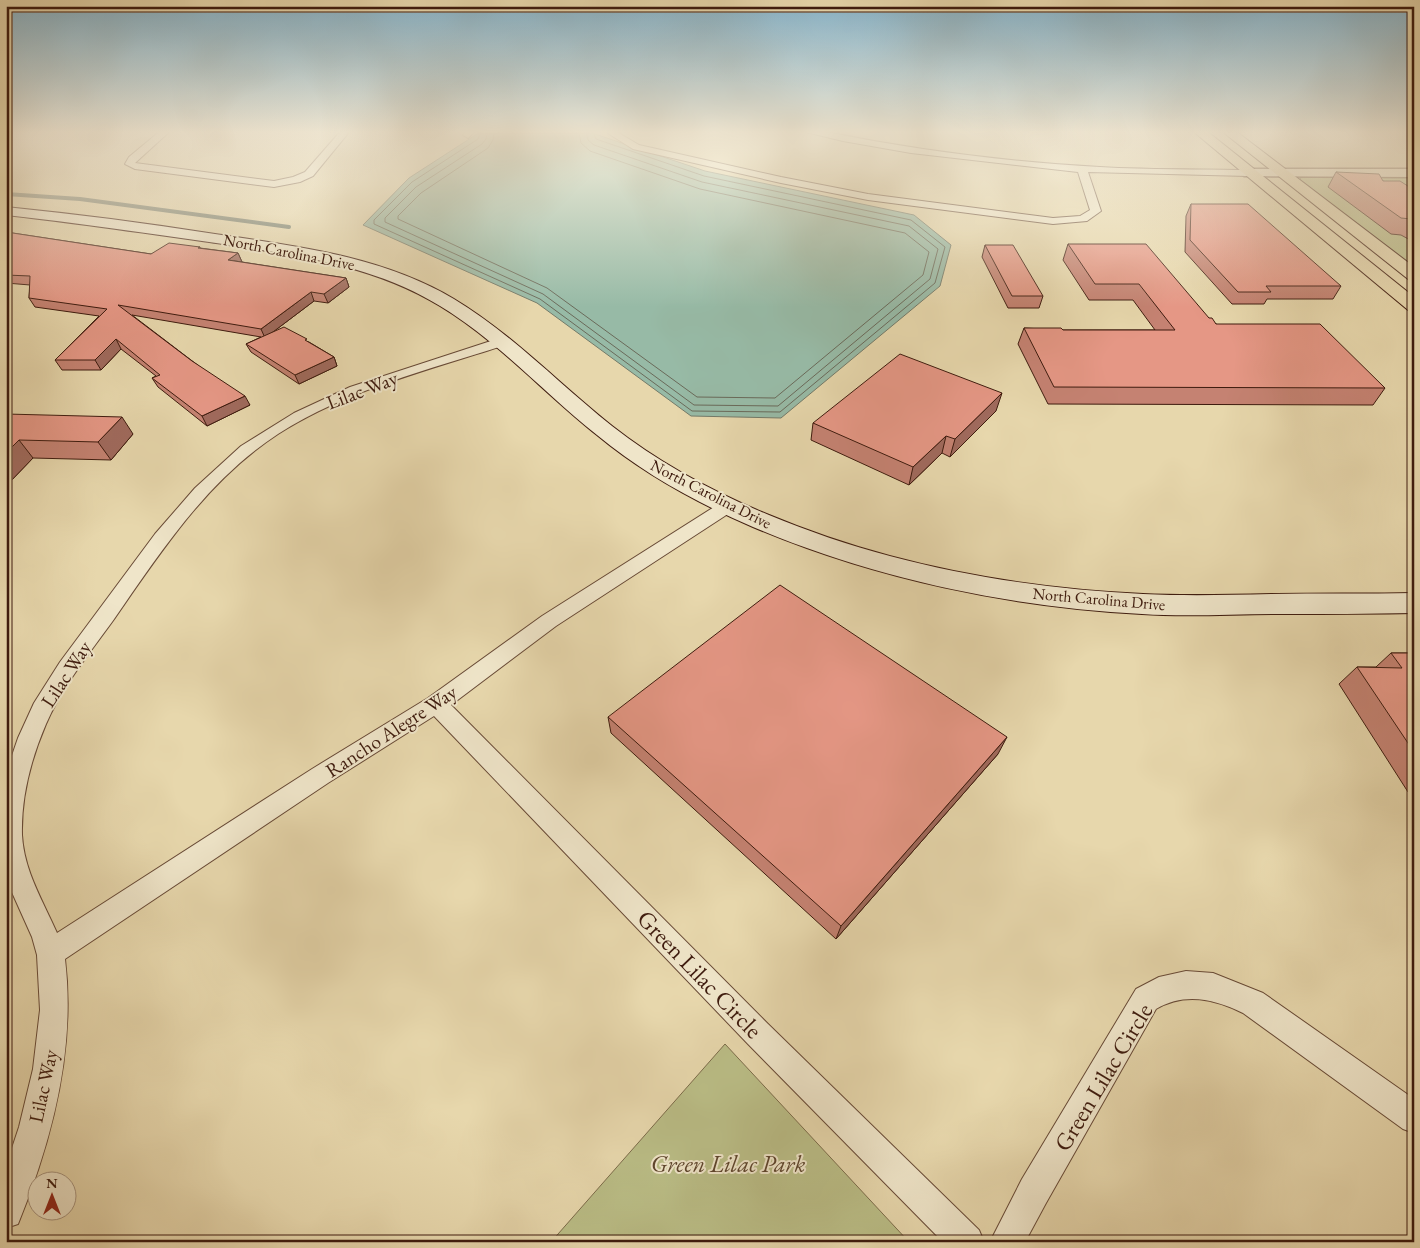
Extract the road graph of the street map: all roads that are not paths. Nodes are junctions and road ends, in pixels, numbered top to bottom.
1 (835, 190) edge
2 (1089, 190) edge
3 (1270, 190) edge
4 (1304, 190) edge
5 (6, 211) edge
6 (1328, 237) junction
7 (1365, 237) junction
8 (1414, 275) edge
9 (1414, 306) edge
10 (500, 342) junction
11 (728, 506) junction
12 (1414, 603) edge
13 (436, 704) junction
14 (51, 953) junction
15 (1414, 1118) edge
16 (6, 1212) edge
17 (967, 1242) edge
18 (1008, 1242) edge

1 - 2 street
3 - 6 main road
4 - 7 main road
5 - 10 main road, North Carolina Drive
6 - 7 main road
6 - 9 main road
7 - 8 main road
10 - 11 main road, North Carolina Drive
10 - 14 street, Lilac Way
11 - 12 main road, North Carolina Drive
11 - 13 street, Rancho Alegre Way
13 - 14 street, Rancho Alegre Way
13 - 17 street, Green Lilac Circle
14 - 16 street, Lilac Way
15 - 18 street, Green Lilac Circle

